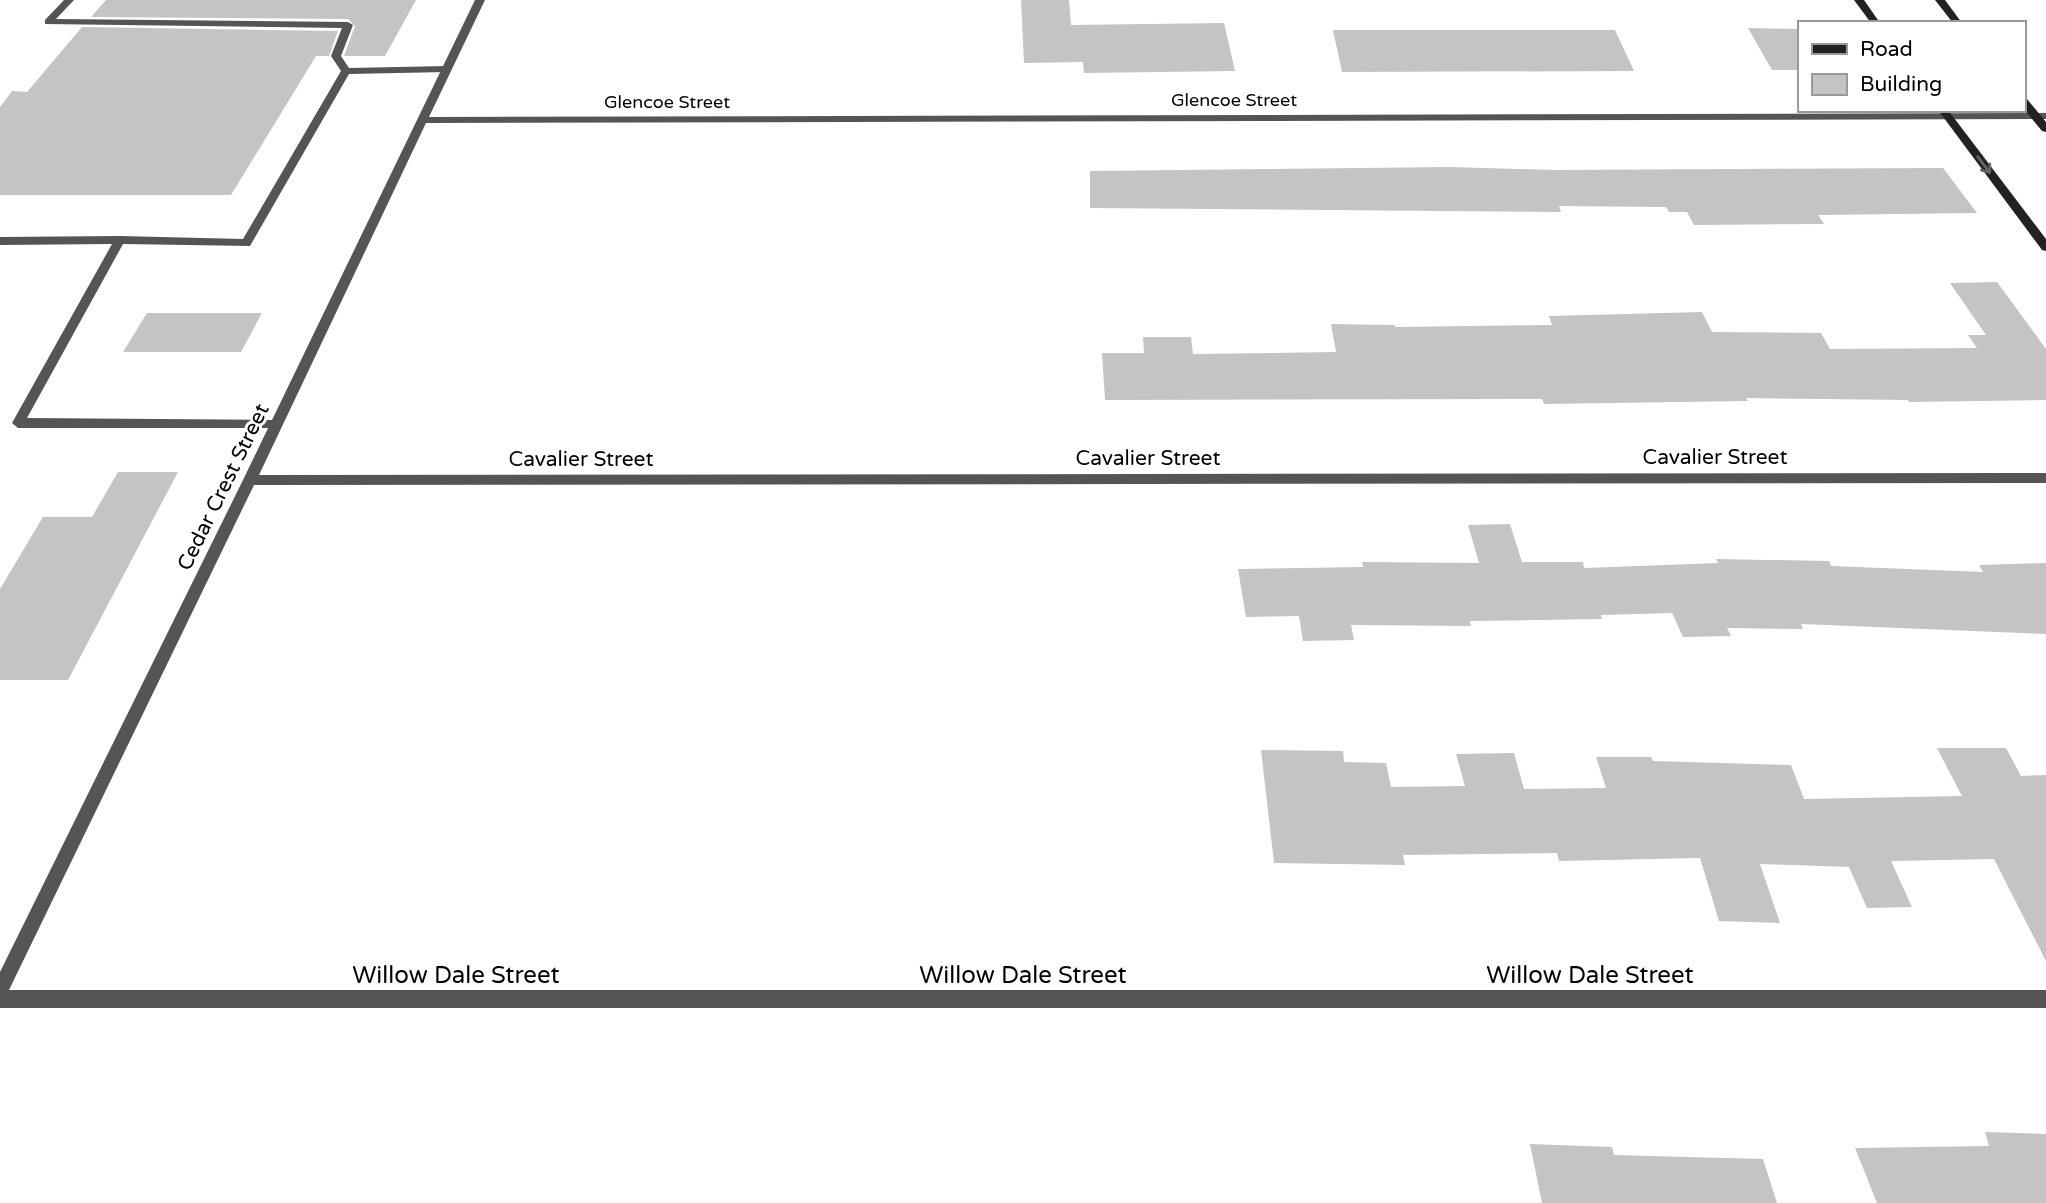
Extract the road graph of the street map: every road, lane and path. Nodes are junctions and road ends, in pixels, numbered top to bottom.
1 (69, 0) edge
2 (480, 0) edge
3 (1858, 0) edge
4 (1940, 0) edge
5 (1874, 21) edge
6 (1956, 21) edge
7 (447, 69) junction
8 (346, 71) junction
9 (2025, 103) edge
10 (1944, 113) edge
11 (2041, 116) edge
12 (422, 120) junction
13 (2046, 130) edge
14 (120, 240) junction
15 (0, 241) edge
16 (2046, 247) edge
17 (276, 425) junction
18 (2046, 478) edge
19 (250, 481) junction
20 (0, 990) edge
21 (0, 999) edge
22 (2046, 999) edge

1 - 8 street
2 - 7 street, Cedar Crest Street
3 - 5 main road
4 - 6 main road
7 - 8 street
7 - 12 street, Cedar Crest Street
8 - 14 street
9 - 11 main road
10 - 11 street, Glencoe Street
10 - 12 street, Glencoe Street
10 -> 16 main road
11 - 13 main road
12 - 17 street, Cedar Crest Street
14 - 15 street
14 - 17 street
17 - 19 street, Cedar Crest Street
18 - 19 street, Cavalier Street
19 - 20 street, Cedar Crest Street
21 - 22 street, Willow Dale Street

